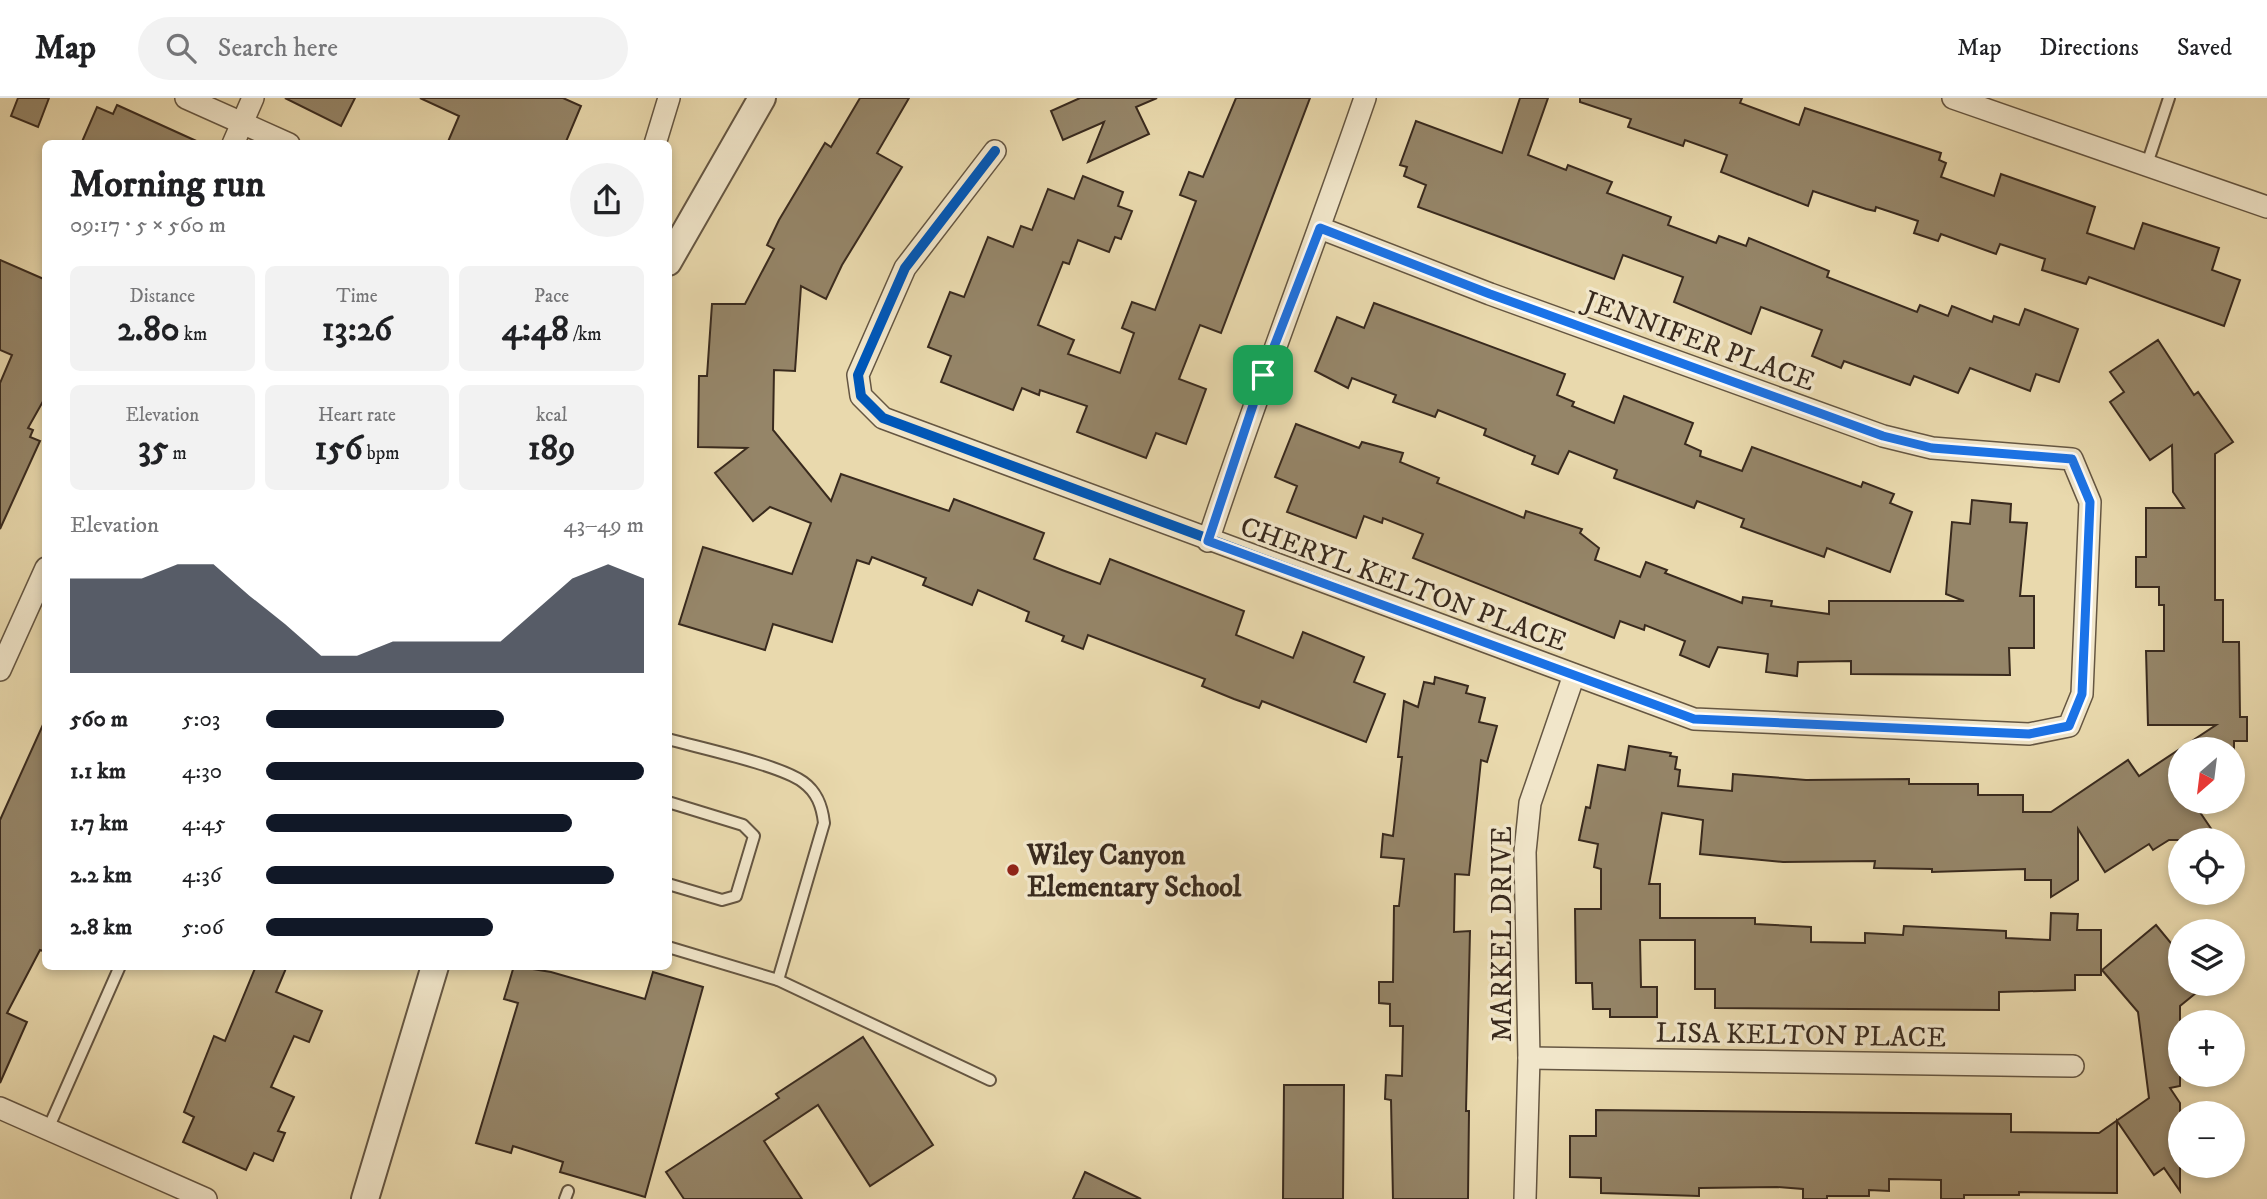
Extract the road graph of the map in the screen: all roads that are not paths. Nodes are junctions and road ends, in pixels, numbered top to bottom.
1 (186, 98) edge
2 (253, 98) edge
3 (669, 98) edge
4 (762, 98) edge
5 (1365, 98) edge
6 (1953, 98) edge
7 (2169, 98) edge
8 (242, 123) junction
9 (235, 140) edge
10 (280, 140) edge
11 (656, 140) edge
12 (995, 151) dead end
13 (2146, 167) junction
14 (2267, 207) edge
15 (1320, 228) junction
16 (672, 255) edge
17 (1208, 541) junction
18 (42, 577) edge
19 (0, 670) edge
20 (1574, 676) junction
21 (2069, 726) joint
22 (672, 740) edge
23 (672, 803) edge
24 (672, 885) edge
25 (672, 948) edge
26 (118, 970) edge
27 (434, 970) edge
28 (778, 980) junction
29 (1529, 1058) junction
30 (2073, 1066) dead end
31 (990, 1080) dead end
32 (0, 1108) edge
33 (48, 1129) junction
34 (206, 1199) edge
35 (365, 1199) edge
36 (1525, 1199) edge

1 - 8 street
2 - 8 street
3 - 11 street
4 - 16 street
5 - 15 street
6 - 13 street
7 - 13 lane
8 - 9 street
8 - 10 street
12 - 17 street, CHERYL KELTON PLACE
13 - 14 street
15 - 17 street
15 - 21 street, JENNIFER PLACE
17 - 20 street, CHERYL KELTON PLACE
18 - 19 street
20 - 21 street, CHERYL KELTON PLACE
20 - 29 street, MARKEL DRIVE
22 - 28 lane
23 - 24 lane
25 - 28 lane
26 - 33 lane
27 - 35 street
28 - 31 lane
29 - 30 street, LISA KELTON PLACE
29 - 36 street, MARKEL DRIVE
32 - 33 street
33 - 34 street

